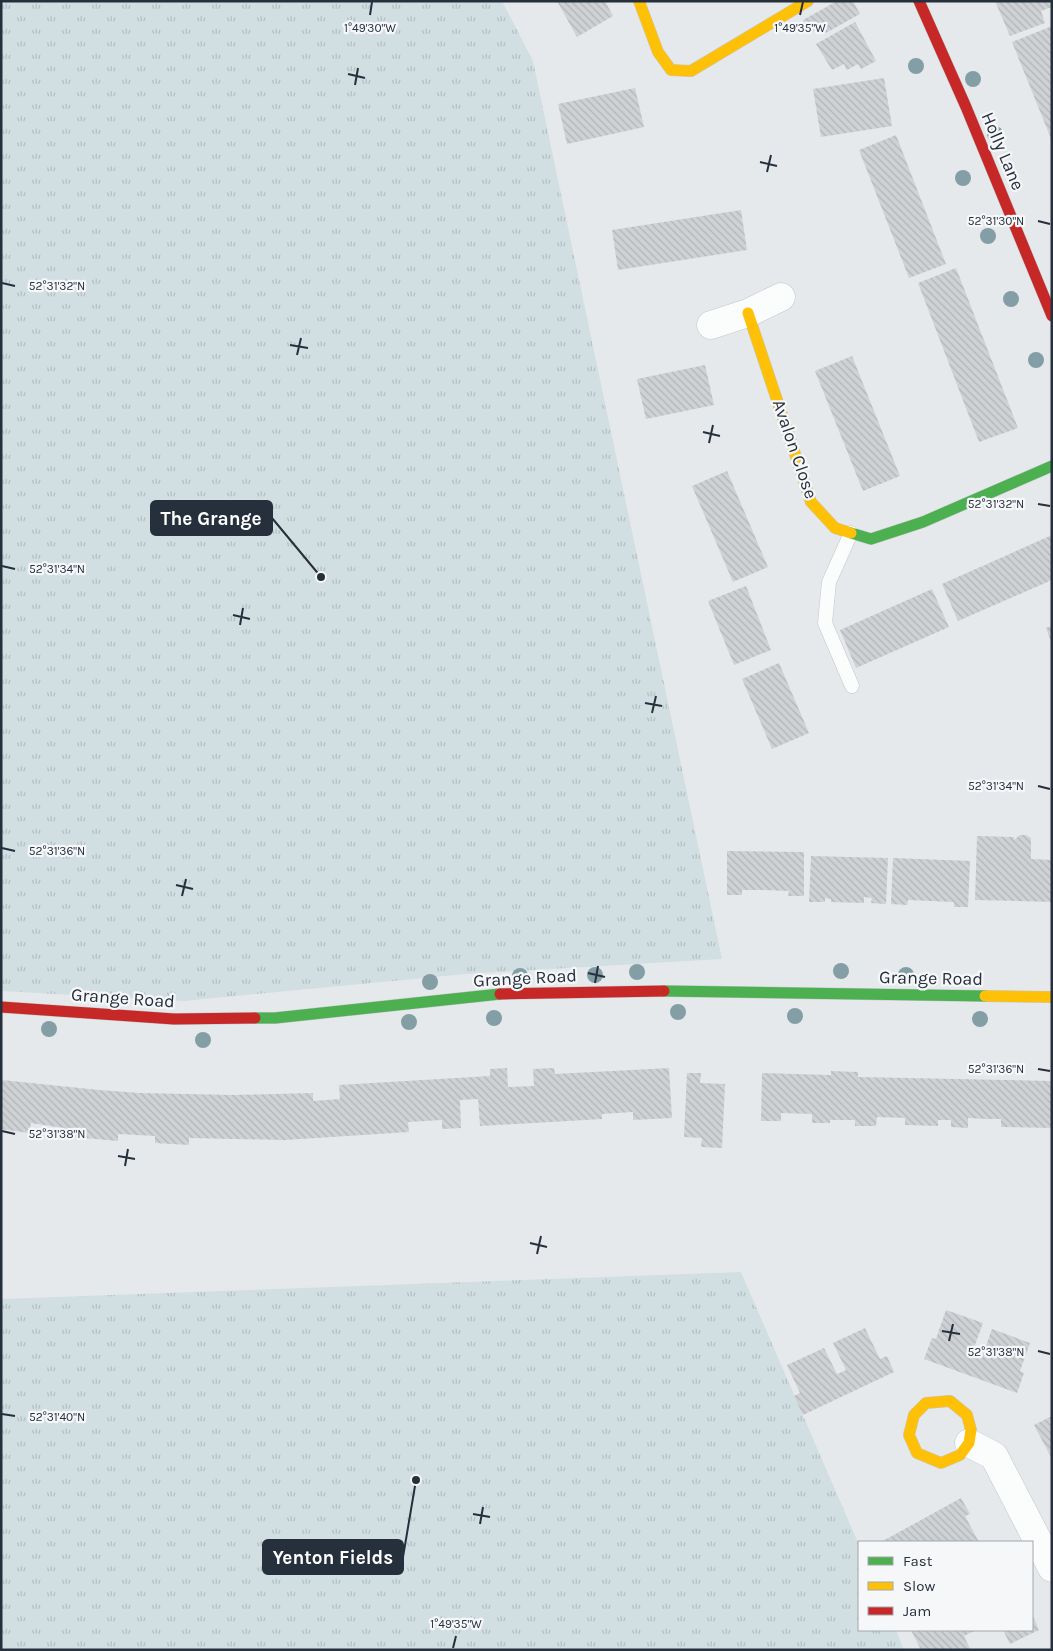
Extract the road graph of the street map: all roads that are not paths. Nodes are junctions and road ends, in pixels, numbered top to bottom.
1 (639, 1) edge
2 (808, 1) edge
3 (919, 1) edge
4 (781, 297) dead end
5 (748, 313) junction
6 (1052, 316) edge
7 (711, 325) dead end
8 (1052, 466) edge
9 (851, 533) junction
10 (852, 686) dead end
11 (1052, 997) edge
12 (1, 1007) edge
13 (969, 1443) junction
14 (1052, 1568) edge

1 - 2 street
3 - 6 street, Holly Lane
4 - 5 street
5 - 7 street
5 - 9 street, Avalon Close
8 - 9 street, Avalon Close
9 - 10 lane
11 - 12 street, Grange Road
13 - 13 street
13 - 14 street

